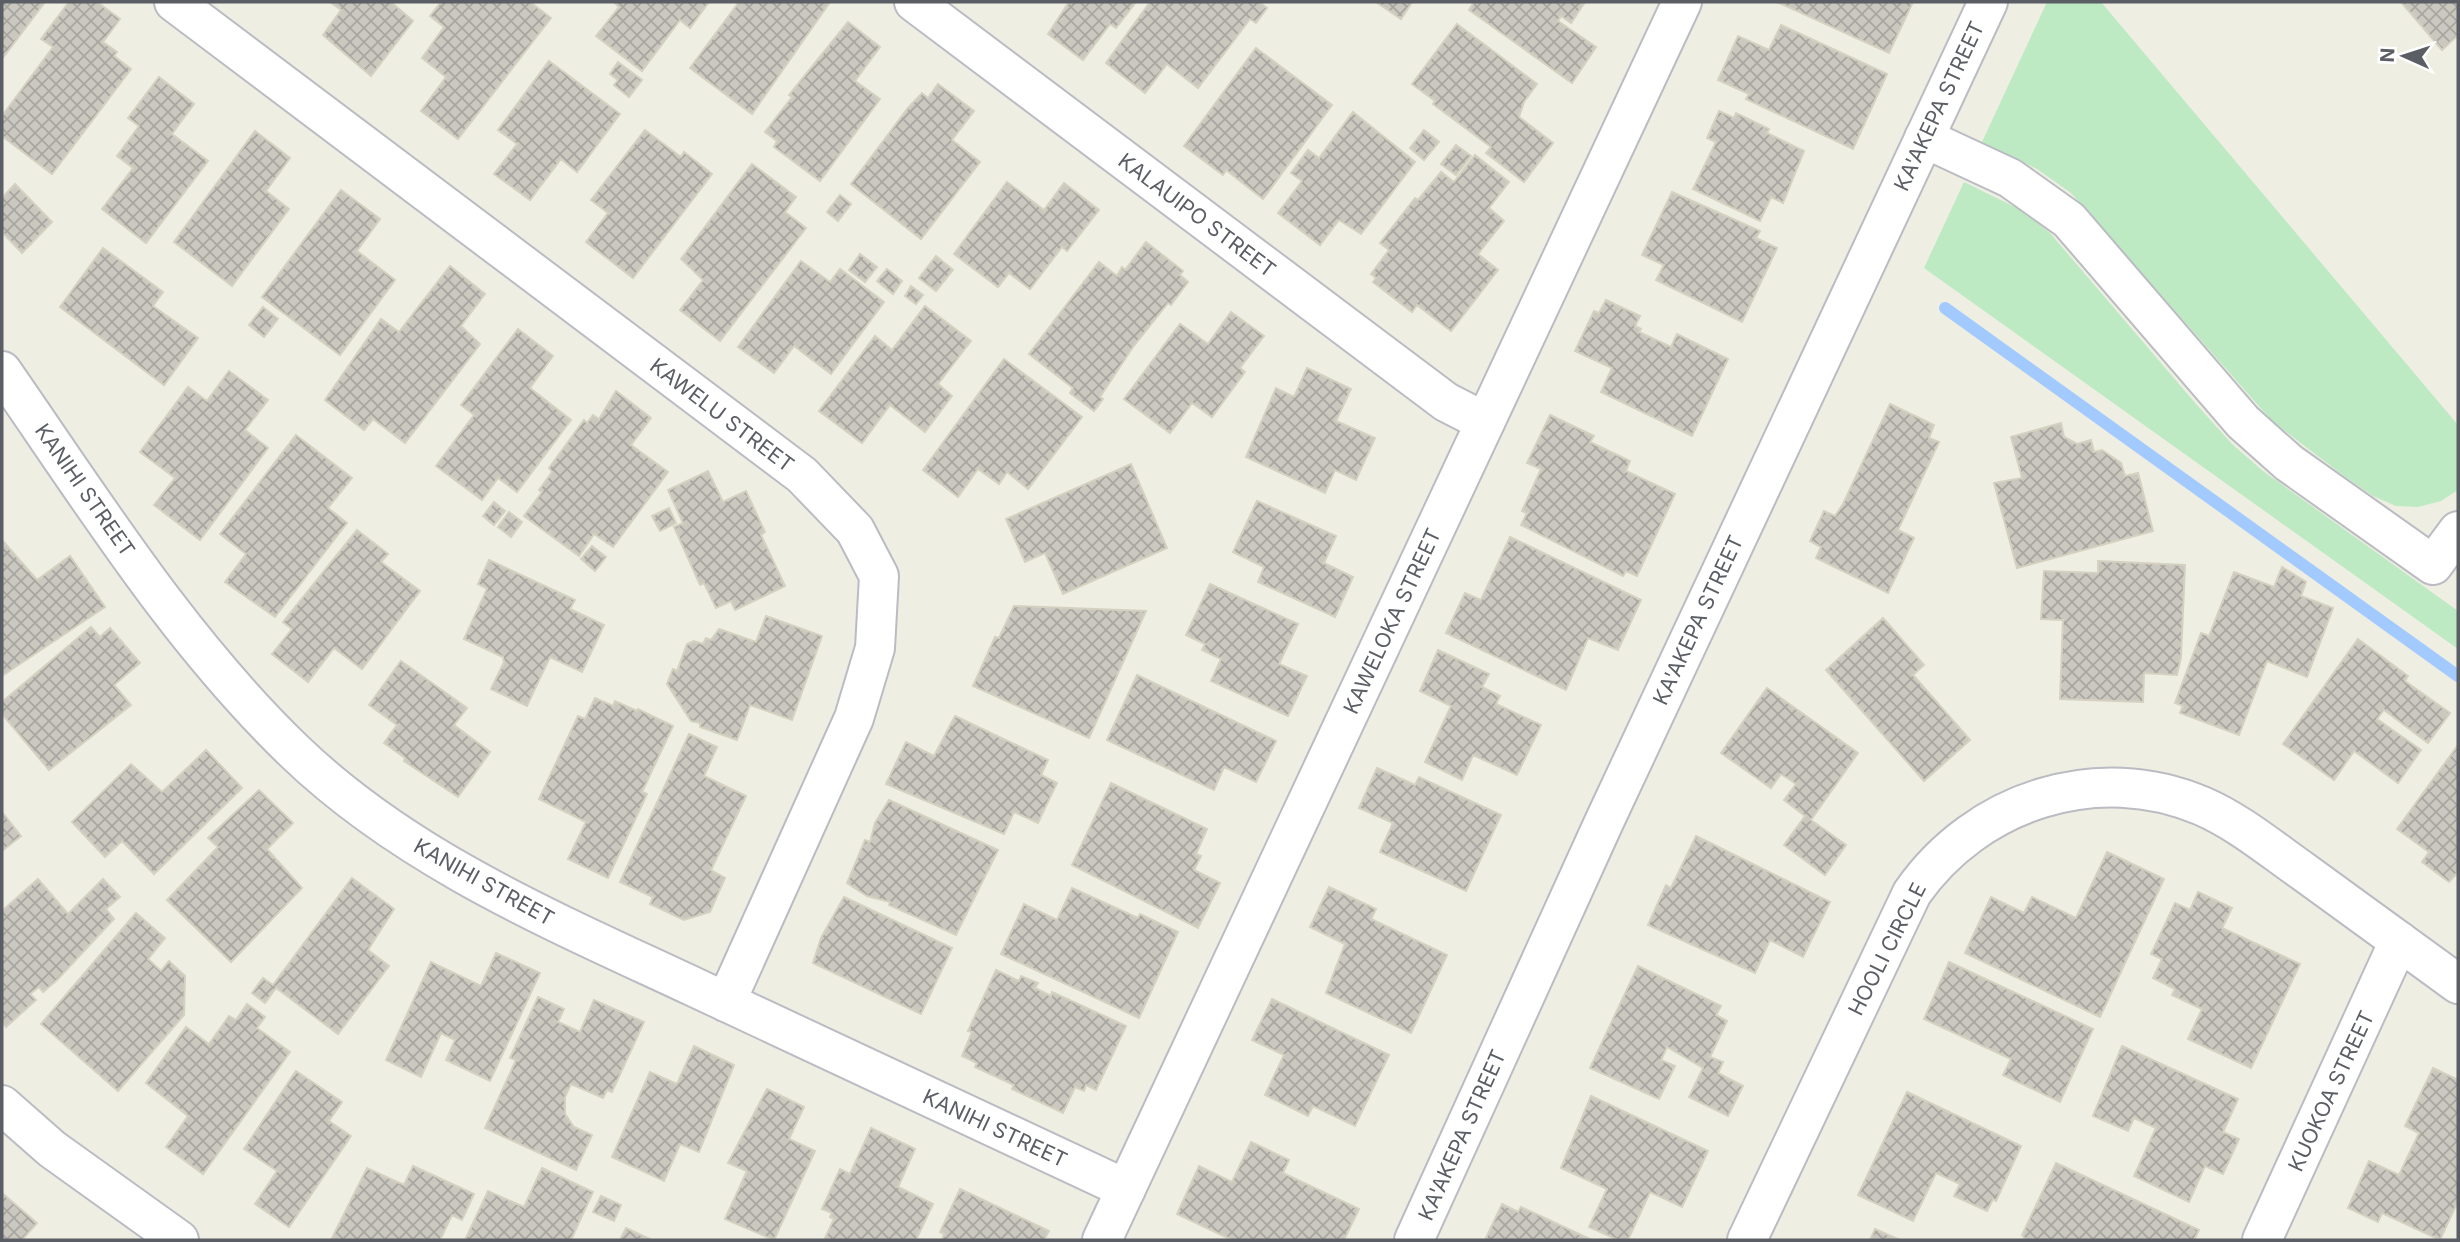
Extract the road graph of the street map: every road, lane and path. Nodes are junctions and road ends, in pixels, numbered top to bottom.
1 (174, 2) edge
2 (914, 2) edge
3 (1682, 2) edge
4 (1988, 2) edge
5 (1924, 138) junction
6 (2, 371) edge
7 (1485, 422) junction
8 (2458, 531) edge
9 (2399, 941) junction
10 (2458, 984) edge
11 (726, 1002) junction
12 (2, 1105) edge
13 (1126, 1189) junction
14 (179, 1240) edge
15 (1102, 1240) edge
16 (1414, 1240) edge
17 (1747, 1240) edge
18 (2262, 1240) edge

1 - 11 street, KAWELU STREET
2 - 7 street, KALAUIPO STREET
3 - 7 street, KAWELOKA STREET
4 - 5 street, KA'AKEPA STREET
5 - 8 street
5 - 16 street, KA'AKEPA STREET
6 - 11 street, KANIHI STREET
7 - 13 street, KAWELOKA STREET
9 - 10 street, HOOLI CIRCLE
9 - 17 street, HOOLI CIRCLE
9 - 18 street, KUOKOA STREET
11 - 13 street, KANIHI STREET
12 - 14 street
13 - 15 street, KAWELOKA STREET

